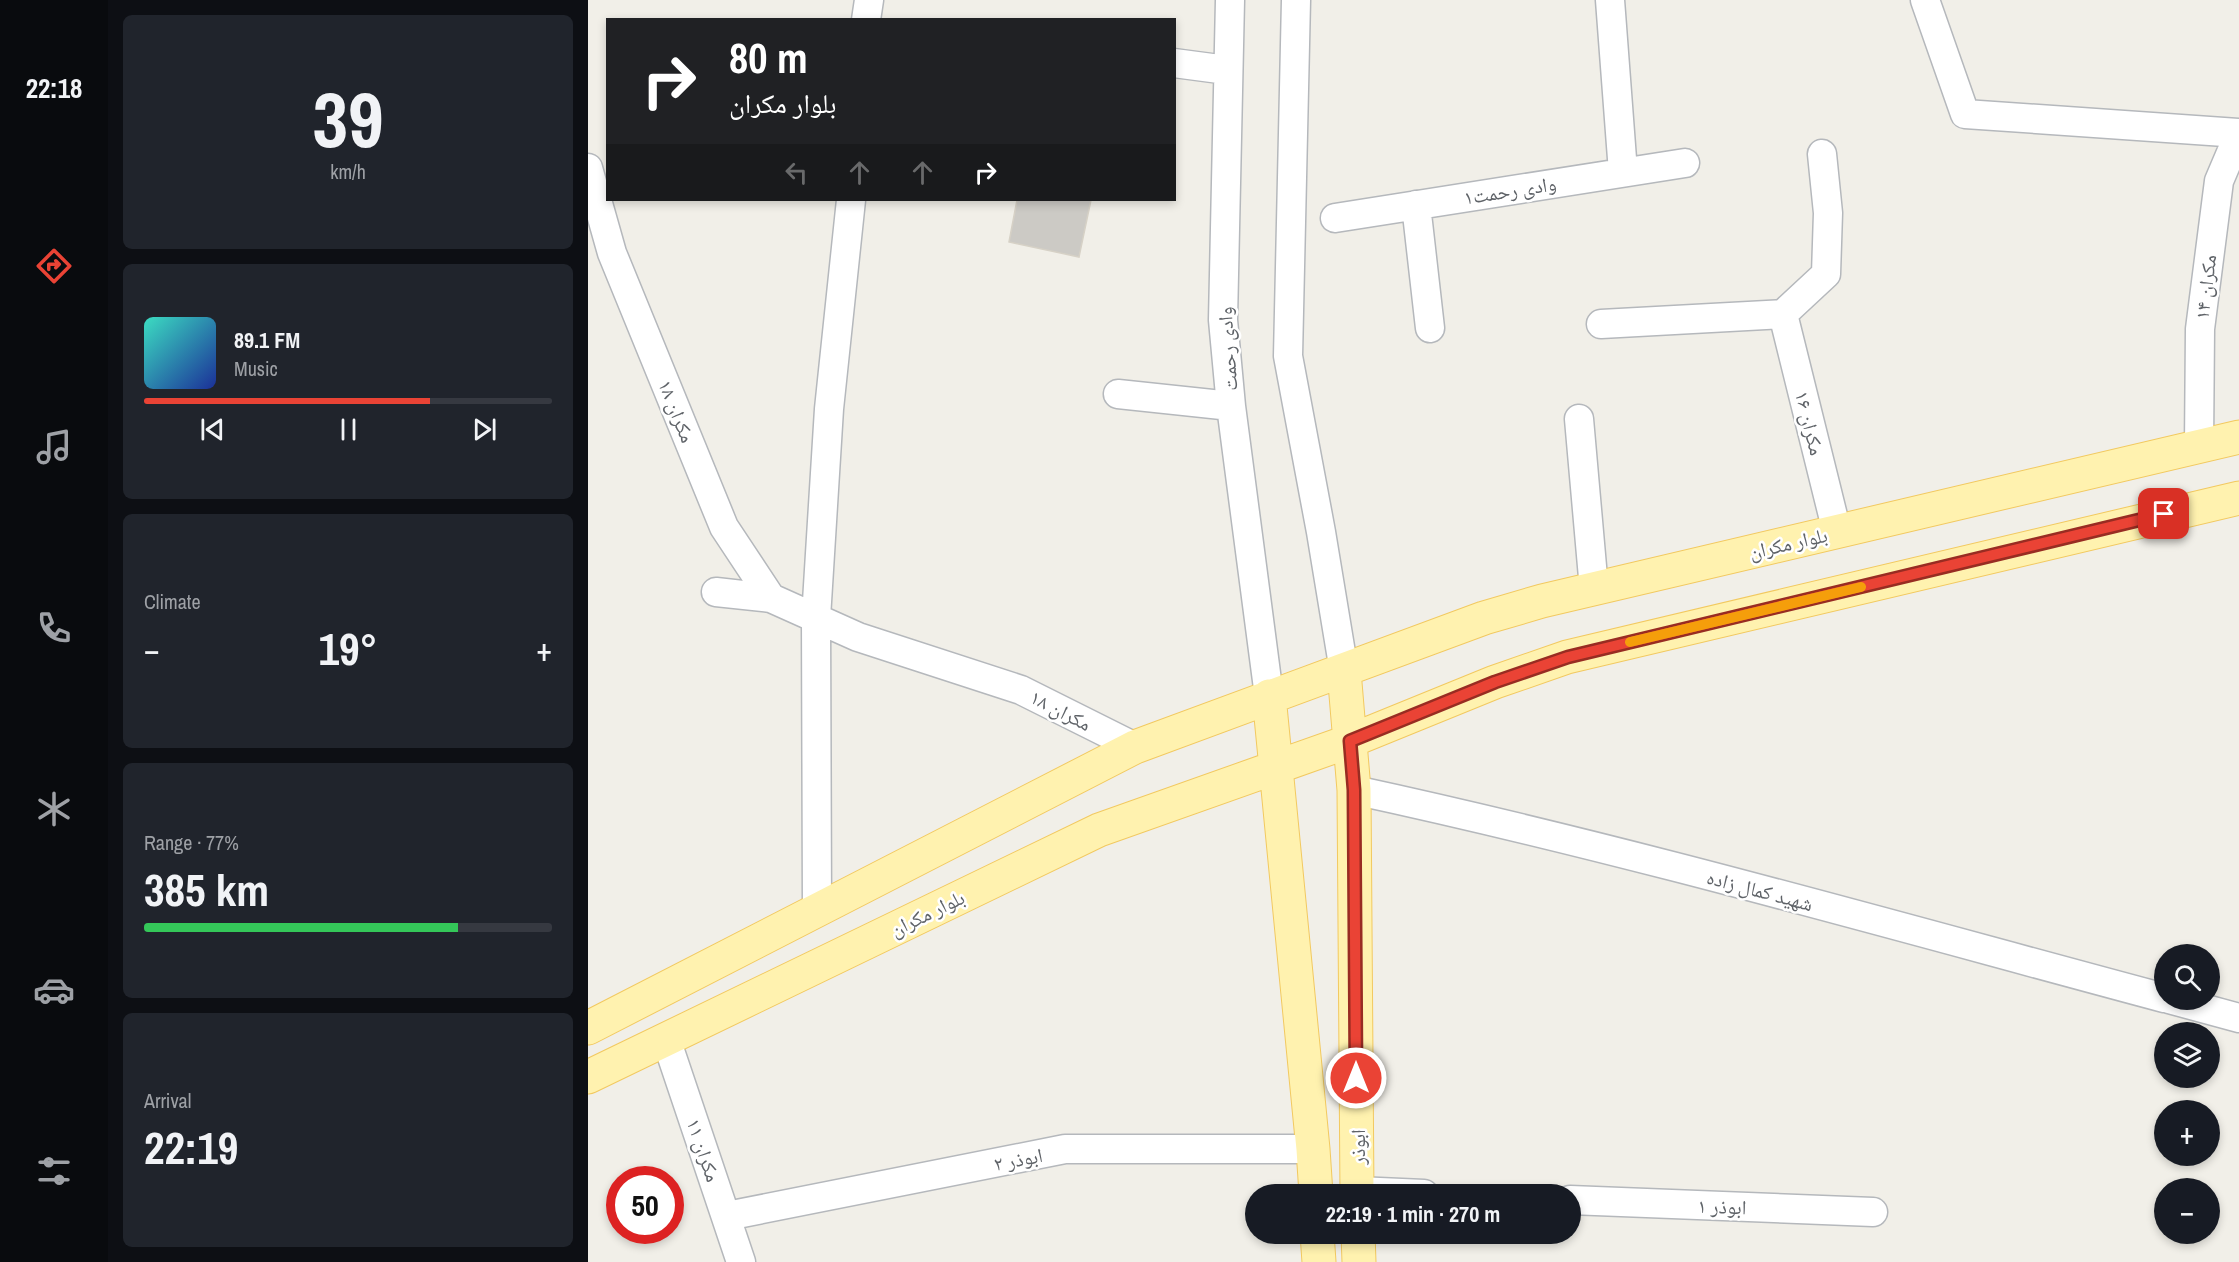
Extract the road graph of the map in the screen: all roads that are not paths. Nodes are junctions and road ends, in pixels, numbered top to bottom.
1 (869, 0) edge
2 (1230, 0) edge
3 (1296, 0) edge
4 (1610, 0) edge
5 (1925, 0) edge
6 (866, 18) edge
7 (1176, 63) edge
8 (1227, 70) junction
9 (2239, 133) edge
10 (1822, 154) dead end
11 (1685, 163) dead end
12 (606, 164) edge
13 (588, 169) edge
14 (1623, 172) junction
15 (851, 201) edge
16 (1416, 206) junction
17 (1335, 218) dead end
18 (1783, 314) junction
19 (1601, 324) dead end
20 (1430, 328) dead end
21 (1118, 394) dead end
22 (1231, 406) junction
23 (1578, 419) dead end
24 (2239, 437) edge
25 (2199, 446) junction
26 (2239, 498) edge
27 (1837, 532) junction
28 (1594, 589) junction
29 (716, 592) dead end
30 (771, 598) junction
31 (816, 618) junction
32 (1344, 671) junction
33 (1269, 696) junction
34 (1350, 741) junction
35 (1135, 747) junction
36 (1275, 768) junction
37 (1354, 790) junction
38 (817, 910) junction
39 (2154, 995) edge
40 (2210, 1010) edge
41 (2239, 1018) edge
42 (588, 1028) edge
43 (666, 1039) junction
44 (588, 1077) edge
45 (1313, 1149) junction
46 (1315, 1184) edge
47 (1357, 1184) edge
48 (1581, 1200) edge
49 (1873, 1212) dead end
50 (727, 1216) junction
51 (1318, 1244) edge
52 (1358, 1244) edge
53 (741, 1262) edge
54 (1319, 1262) edge
55 (1359, 1262) edge

1 - 6 street
2 - 8 street, وادی رحمت
3 - 32 street
4 - 14 street
5 - 9 street
7 - 8 street
8 - 22 street, وادی رحمت
9 - 25 street, مکران ۱۴
10 - 18 street
11 - 14 street, وادی رحمت۱
12 - 13 street
13 - 30 street, مکران ۱۸
14 - 16 street, وادی رحمت۱
15 - 31 street
16 - 17 street, وادی رحمت۱
16 - 20 street
18 - 19 street
18 - 27 street, مکران ۱۶
21 - 22 street
22 - 33 street, وادی رحمت
23 - 28 street
24 - 25 main road, بلوار مکران
25 - 27 main road, بلوار مکران
26 - 34 main road
27 - 28 main road, بلوار مکران
28 - 32 main road, بلوار مکران
29 - 30 street
30 - 31 street, مکران ۱۸
31 - 35 street, مکران ۱۸
31 - 38 street
32 - 33 main road, بلوار مکران
32 - 34 main road, ابوذر
33 - 35 main road, بلوار مکران
33 - 36 main road
34 - 36 main road, بلوار مکران
34 - 37 main road, ابوذر
35 - 38 main road, بلوار مکران
36 - 43 main road, بلوار مکران
36 - 45 main road
37 - 39 street, شهید کمال زاده
37 - 47 main road, ابوذر
38 - 42 main road, بلوار مکران
40 - 41 street, شهید کمال زاده
43 - 44 main road, بلوار مکران
43 - 50 street, مکران ۱۱
45 - 46 main road
45 - 50 street, ابوذر ۲
48 - 49 street, ابوذر ۱
50 - 53 street, مکران ۱۱
51 - 54 main road
52 - 55 main road

